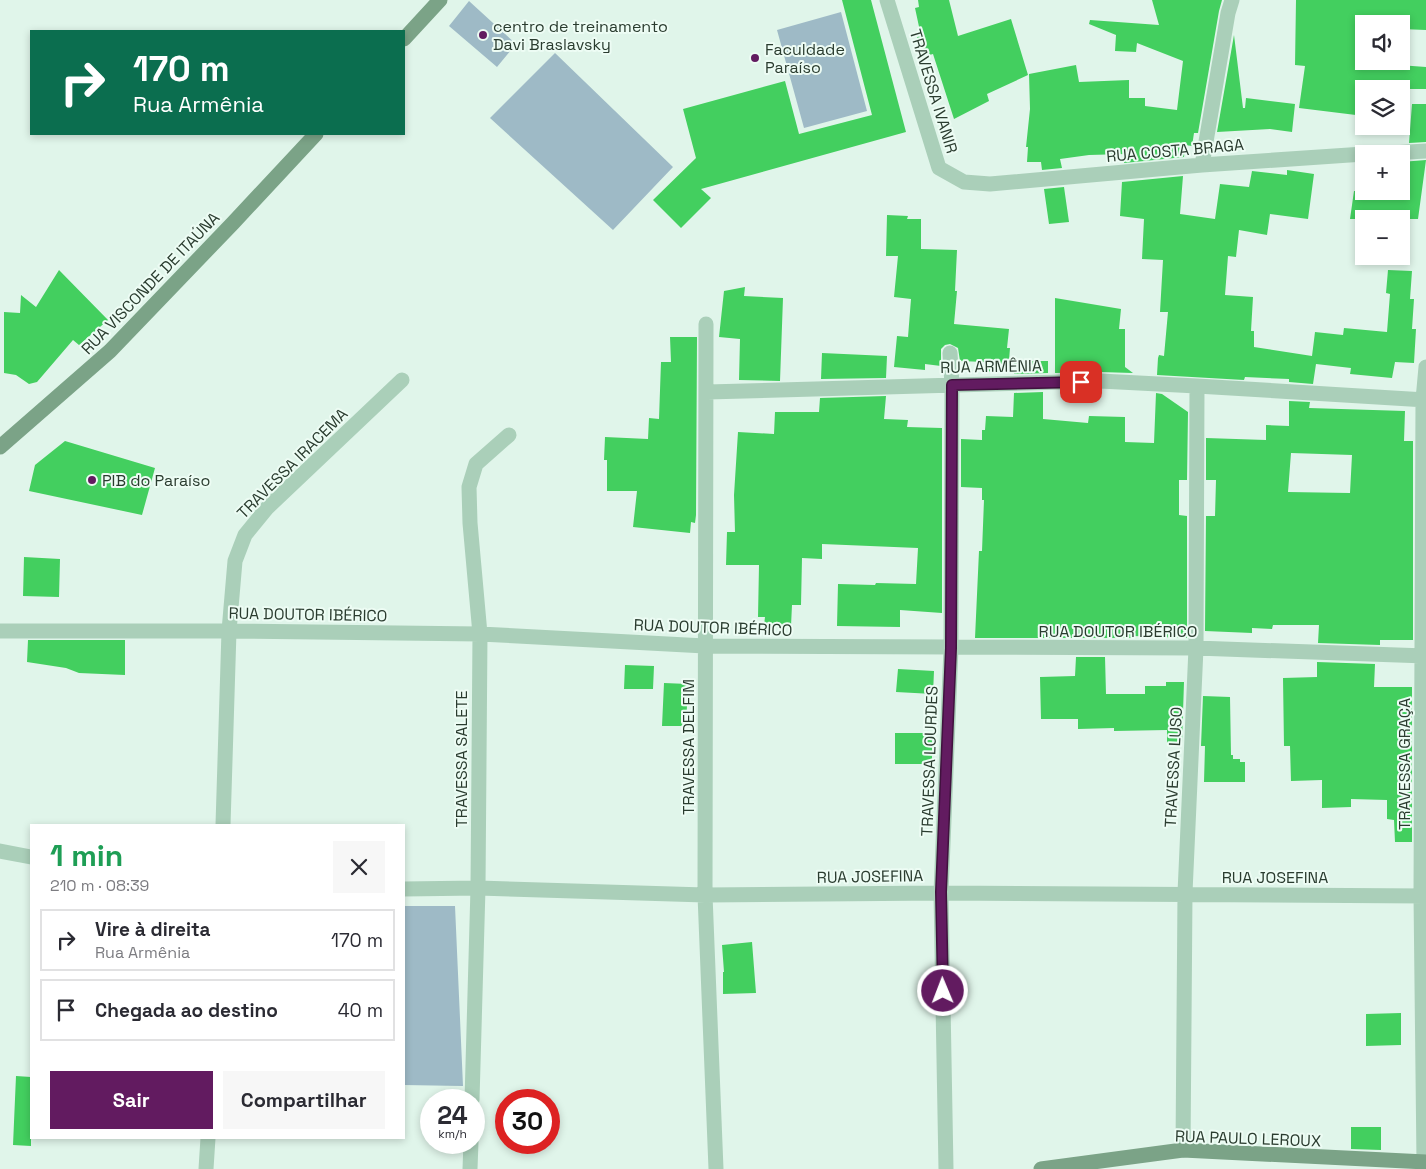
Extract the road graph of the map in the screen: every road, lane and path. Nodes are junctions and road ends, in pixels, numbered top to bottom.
1 (440, 0) edge
2 (888, 0) edge
3 (1232, 0) edge
4 (405, 38) edge
5 (315, 135) edge
6 (1426, 150) edge
7 (1410, 151) edge
8 (1355, 155) edge
9 (1202, 165) junction
10 (990, 184) joint
11 (706, 324) dead end
12 (950, 354) dead end
13 (1426, 367) edge
14 (402, 380) dead end
15 (952, 385) junction
16 (1197, 386) junction
17 (707, 392) junction
18 (1425, 400) edge
19 (509, 435) dead end
20 (0, 447) edge
21 (0, 631) edge
22 (229, 631) junction
23 (480, 634) junction
24 (705, 646) junction
25 (951, 648) junction
26 (1196, 648) junction
27 (1424, 656) edge
28 (223, 824) edge
29 (0, 851) edge
30 (30, 857) edge
31 (478, 888) junction
32 (405, 889) edge
33 (941, 892) junction
34 (1185, 893) junction
35 (705, 895) junction
36 (1423, 896) edge
37 (472, 1089) edge
38 (208, 1139) edge
39 (1183, 1150) junction
40 (471, 1154) edge
41 (1425, 1162) edge
42 (206, 1169) edge
43 (470, 1169) edge
44 (716, 1169) edge
45 (946, 1169) edge
46 (1041, 1169) edge

1 - 4 main road
2 - 10 street, TRAVESSA IVANIR
3 - 9 street
5 - 20 main road, RUA VISCONDE DE ITAÚNA
6 - 7 street
8 - 9 street, RUA COSTA BRAGA
9 - 10 street, RUA COSTA BRAGA
11 - 17 street, TRAVESSA DELFIM
12 - 15 street, TRAVESSA LOURDES
13 - 18 street, TRAVESSA GRAÇA
14 - 22 street, TRAVESSA IRACEMA
15 - 16 street, RUA ARMÊNIA
15 - 17 street, RUA ARMÊNIA
15 - 25 street, TRAVESSA LOURDES
16 - 18 street, RUA ARMÊNIA
16 - 26 street, TRAVESSA LUSO
17 - 24 street, TRAVESSA DELFIM
18 - 27 street, TRAVESSA GRAÇA
19 - 23 street, TRAVESSA SALETE
21 - 22 street, RUA DOUTOR IBÉRICO
22 - 23 street, RUA DOUTOR IBÉRICO
22 - 28 street, TRAVESSA IRACEMA
23 - 24 street, RUA DOUTOR IBÉRICO
23 - 31 street, TRAVESSA SALETE
24 - 25 street, RUA DOUTOR IBÉRICO
24 - 35 street, TRAVESSA DELFIM
25 - 26 street, RUA DOUTOR IBÉRICO
25 - 33 street, TRAVESSA LOURDES
26 - 27 street, RUA DOUTOR IBÉRICO
26 - 34 street, TRAVESSA LUSO
27 - 36 street, TRAVESSA GRAÇA
29 - 30 street
31 - 32 street, RUA JOSEFINA
31 - 35 street, RUA JOSEFINA
31 - 37 street, TRAVESSA SALETE
33 - 34 street, RUA JOSEFINA
33 - 35 street, RUA JOSEFINA
33 - 45 street, TRAVESSA LOURDES
34 - 36 street, RUA JOSEFINA
34 - 39 street, TRAVESSA LUSO
35 - 44 street, TRAVESSA DELFIM
36 - 41 street, TRAVESSA GRAÇA
38 - 42 street
39 - 41 main road, RUA PAULO LEROUX
39 - 46 main road, RUA PAULO LEROUX
40 - 43 street

